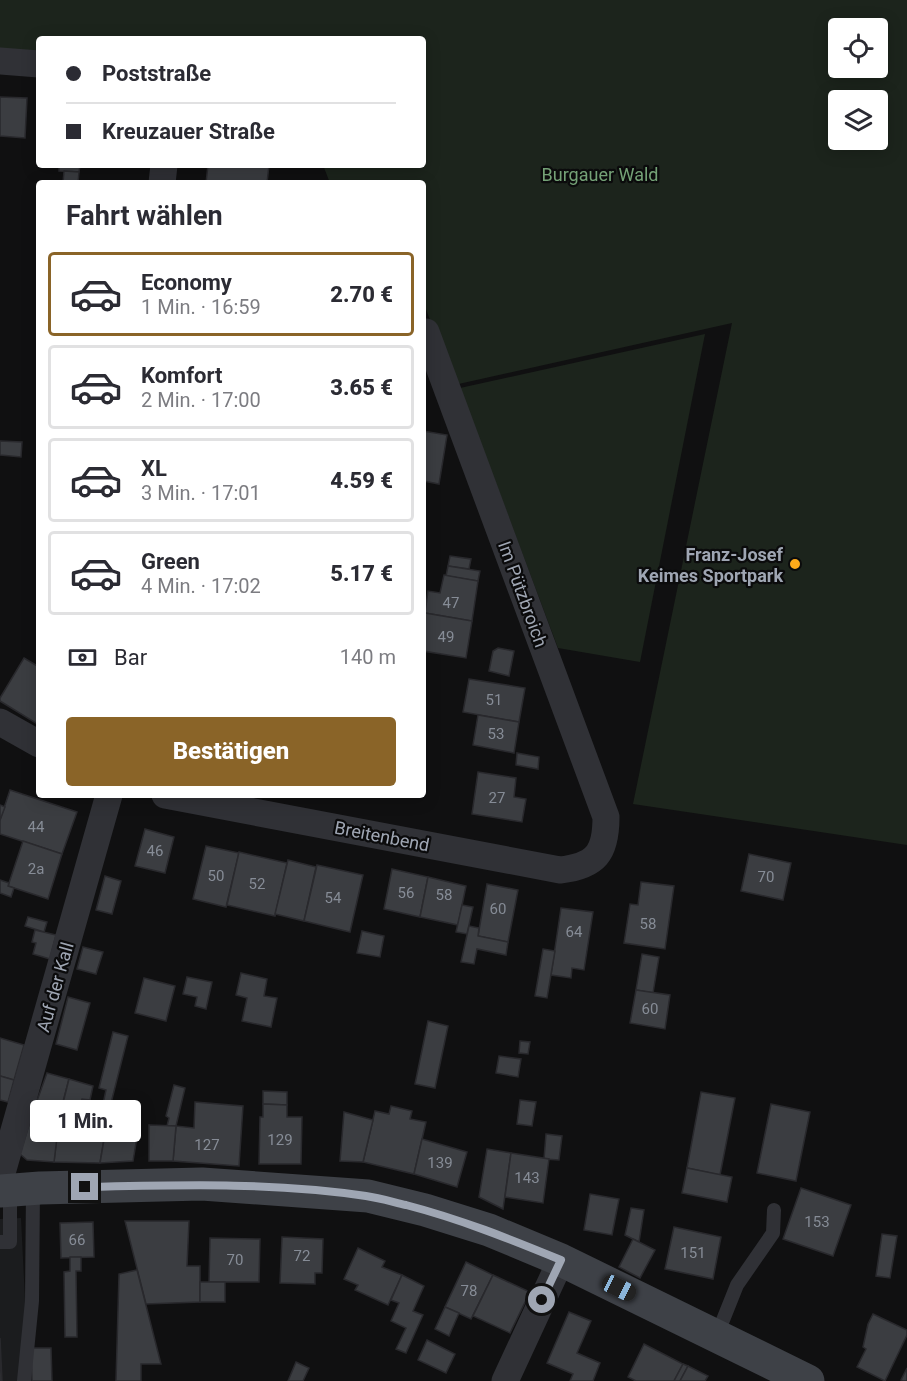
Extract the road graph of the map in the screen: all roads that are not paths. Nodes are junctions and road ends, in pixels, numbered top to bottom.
1 (0, 61) edge
2 (36, 64) edge
3 (426, 332) dead end
4 (0, 722) edge
5 (36, 742) edge
6 (108, 798) edge
7 (181, 798) edge
8 (596, 857) joint
9 (11, 1187) edge
10 (774, 1210) dead end
11 (0, 1242) edge
12 (561, 1260) junction
13 (717, 1335) junction
14 (24, 1381) edge
15 (505, 1381) edge
16 (808, 1381) edge

1 - 2 street
3 - 8 street, Im Pützbroich
4 - 5 street
6 - 9 street, Auf der Kall
7 - 8 street, Breitenbend
9 - 11 lane
9 - 12 main road
9 - 14 lane
10 - 13 lane
12 - 13 main road
12 - 15 street
13 - 16 main road

